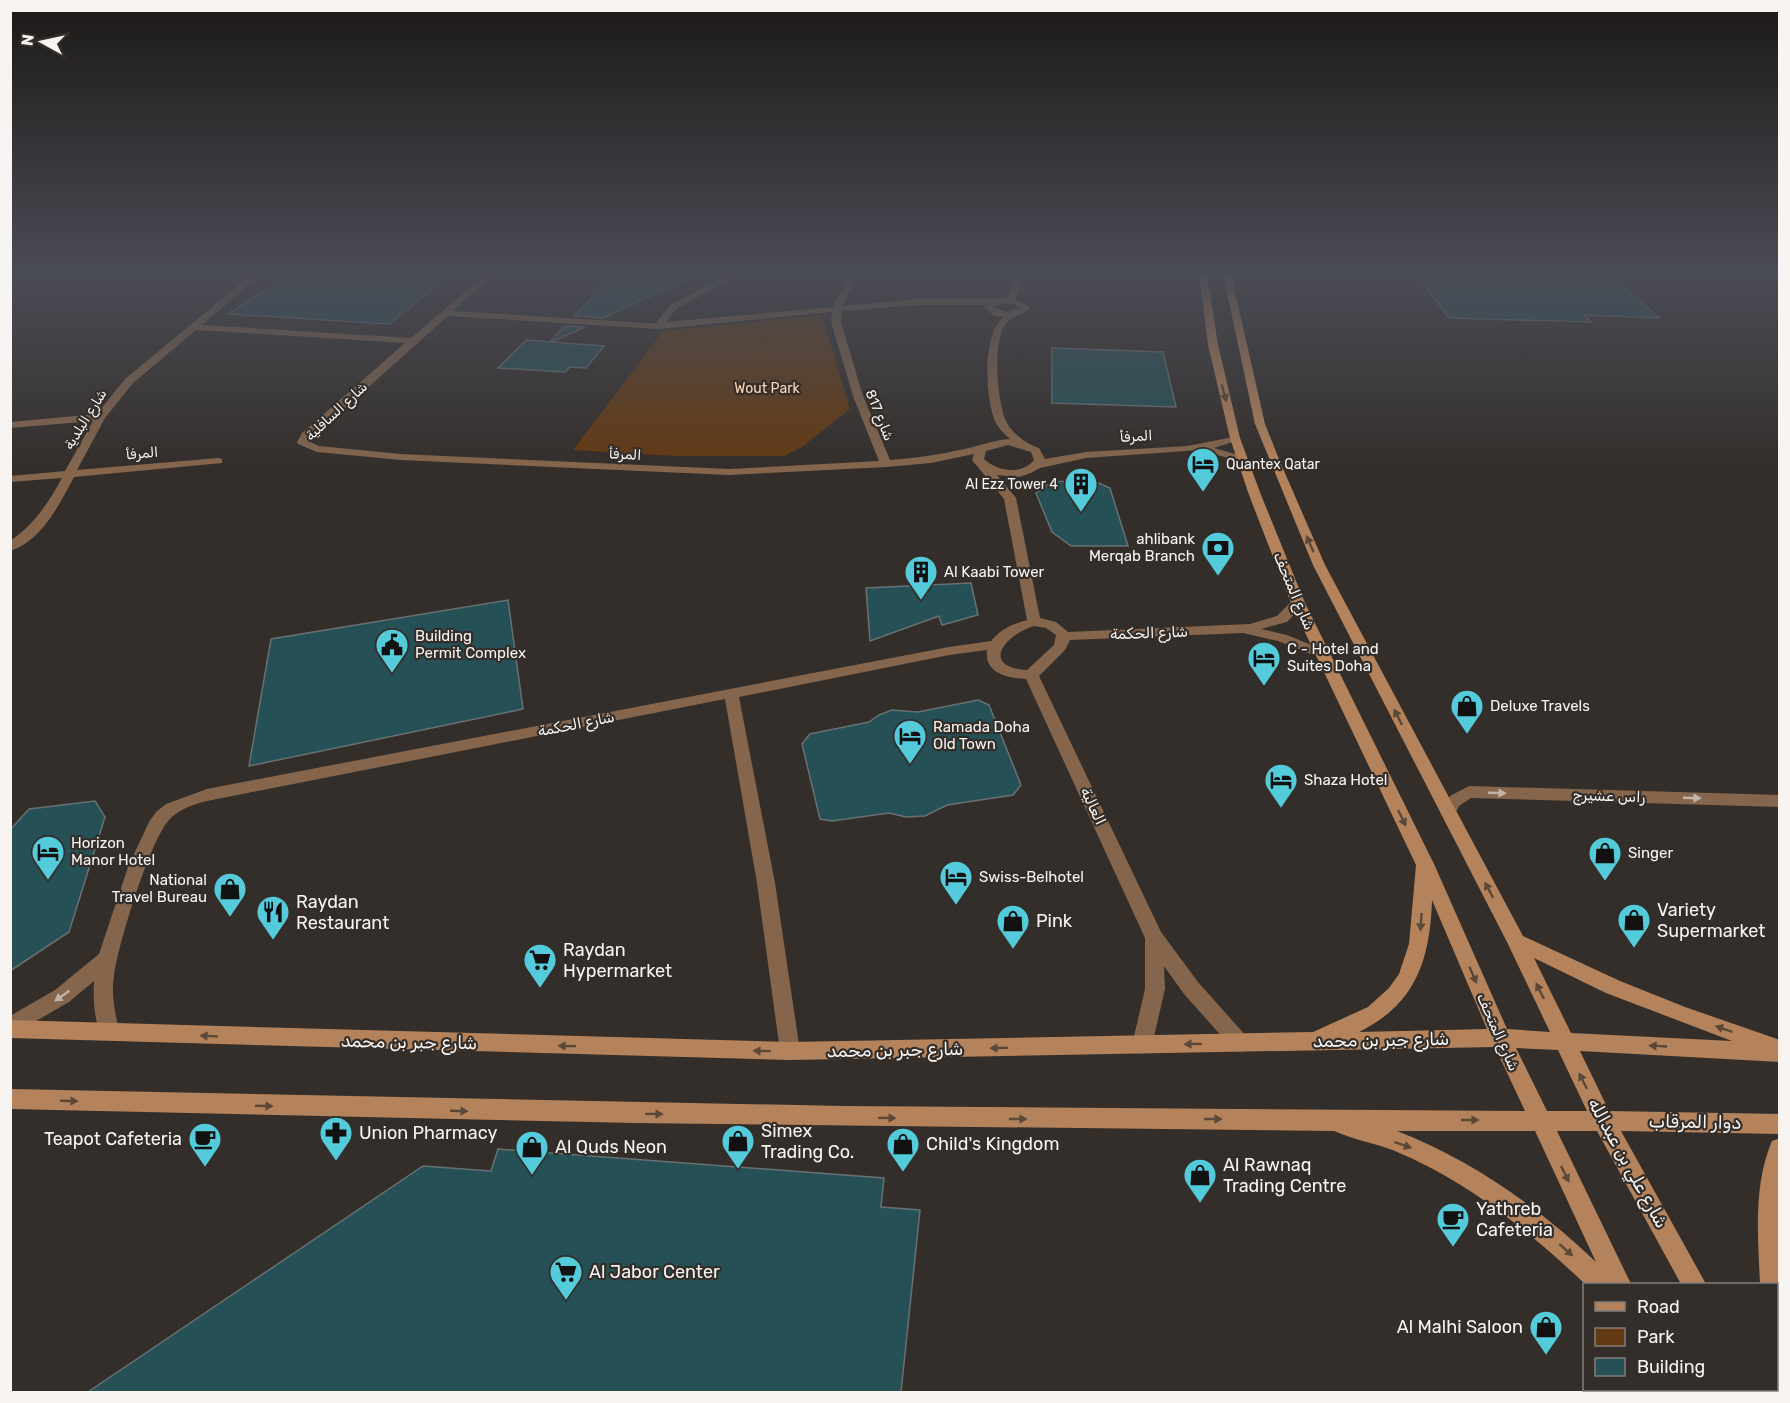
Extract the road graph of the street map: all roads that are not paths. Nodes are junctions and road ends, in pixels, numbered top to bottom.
1 (180, 339) edge
2 (389, 339) edge
3 (841, 339) edge
4 (996, 339) edge
5 (1212, 339) edge
6 (1241, 339) edge
7 (413, 341) joint
8 (100, 417) junction
9 (1000, 421) junction
10 (10, 425) edge
11 (1235, 438) junction
12 (1024, 445) junction
13 (984, 447) junction
14 (1196, 448) junction
15 (317, 449) joint
16 (1078, 455) junction
17 (1242, 459) junction
18 (931, 460) junction
19 (218, 461) dead end
20 (886, 465) junction
21 (983, 466) junction
22 (1034, 468) junction
23 (69, 475) junction
24 (10, 479) edge
25 (1010, 498) junction
26 (10, 547) edge
27 (1298, 603) junction
28 (1034, 622) junction
29 (1234, 630) junction
30 (1064, 636) junction
31 (994, 645) junction
32 (1323, 655) junction
33 (1031, 675) junction
34 (731, 694) junction
35 (1779, 801) edge
36 (1448, 812) junction
37 (1425, 864) junction
38 (1154, 937) junction
39 (1516, 942) junction
40 (107, 959) junction
41 (10, 1028) edge
42 (109, 1031) junction
43 (1501, 1038) junction
44 (1563, 1040) junction
45 (1315, 1042) junction
46 (1240, 1043) junction
47 (1142, 1045) junction
48 (1779, 1048) edge
49 (790, 1052) junction
50 (1779, 1053) edge
51 (10, 1099) edge
52 (1328, 1119) junction
53 (1539, 1121) junction
54 (1603, 1121) junction
55 (1779, 1124) edge
56 (1779, 1148) edge
57 (1601, 1283) edge
58 (1619, 1283) edge
59 (1694, 1283) edge
60 (1772, 1283) edge

1 - 8 street, شارع البلدية
2 - 7 street
3 - 20 street, شارع 817
4 - 9 street
5 -> 11 street, شارع المتحف
36 -> 6 street
7 - 15 street, شارع السافلية
8 - 10 street
8 - 23 street, شارع البلدية
9 - 12 street
9 - 13 street
11 - 14 street, المرفأ
11 - 17 street, شارع المتحف
12 - 13 street, المرفأ
12 - 16 street, المرفأ
12 - 22 street
13 - 18 street, المرفأ
13 - 21 street
14 - 16 street, المرفأ
14 - 17 street, المرفأ
15 - 20 street, المرفأ
16 - 22 street, المرفأ
17 - 27 street, شارع المتحف
18 - 20 street, المرفأ
18 - 21 street, المرفأ
19 - 23 street, المرفأ
21 - 22 street, المرفأ
21 - 25 street
22 - 25 street
23 - 24 street, المرفأ
23 - 26 street, شارع البلدية
25 - 28 street
27 - 29 street, شارع الحكمة
27 - 32 street, شارع المتحف
28 - 30 street
28 - 31 street
29 - 30 street, شارع الحكمة
29 - 32 street, شارع الحكمة
30 - 33 street
31 - 33 street
31 - 34 street, شارع الحكمة
32 -> 37 street, شارع المتحف
33 - 38 street, العالية
34 - 40 street, شارع الحكمة
34 - 49 street
36 -> 35 street, راس عشيرج
39 -> 36 street
37 -> 43 street, شارع المتحف
37 -> 45 street
38 - 46 street, العالية
38 - 47 street, العالية
44 -> 39 street
48 -> 39 street
40 -> 41 street
40 - 42 street
41 - 42 street, شارع جبر بن محمد
49 -> 42 street, شارع جبر بن محمد
43 - 44 street, شارع جبر بن محمد
43 - 45 street, شارع جبر بن محمد
43 - 53 street, شارع المتحف
50 -> 44 street, شارع جبر بن محمد
54 -> 44 street, شارع علي بن عبدالله
45 - 46 street, شارع جبر بن محمد
46 -> 47 street, شارع جبر بن محمد
47 -> 49 street, شارع جبر بن محمد
51 -> 52 street
52 -> 53 street
52 -> 57 street
53 - 54 street, دوار المرقاب
53 -> 58 street
54 - 55 street, دوار المرقاب
54 - 59 street, شارع علي بن عبدالله
56 - 60 street

